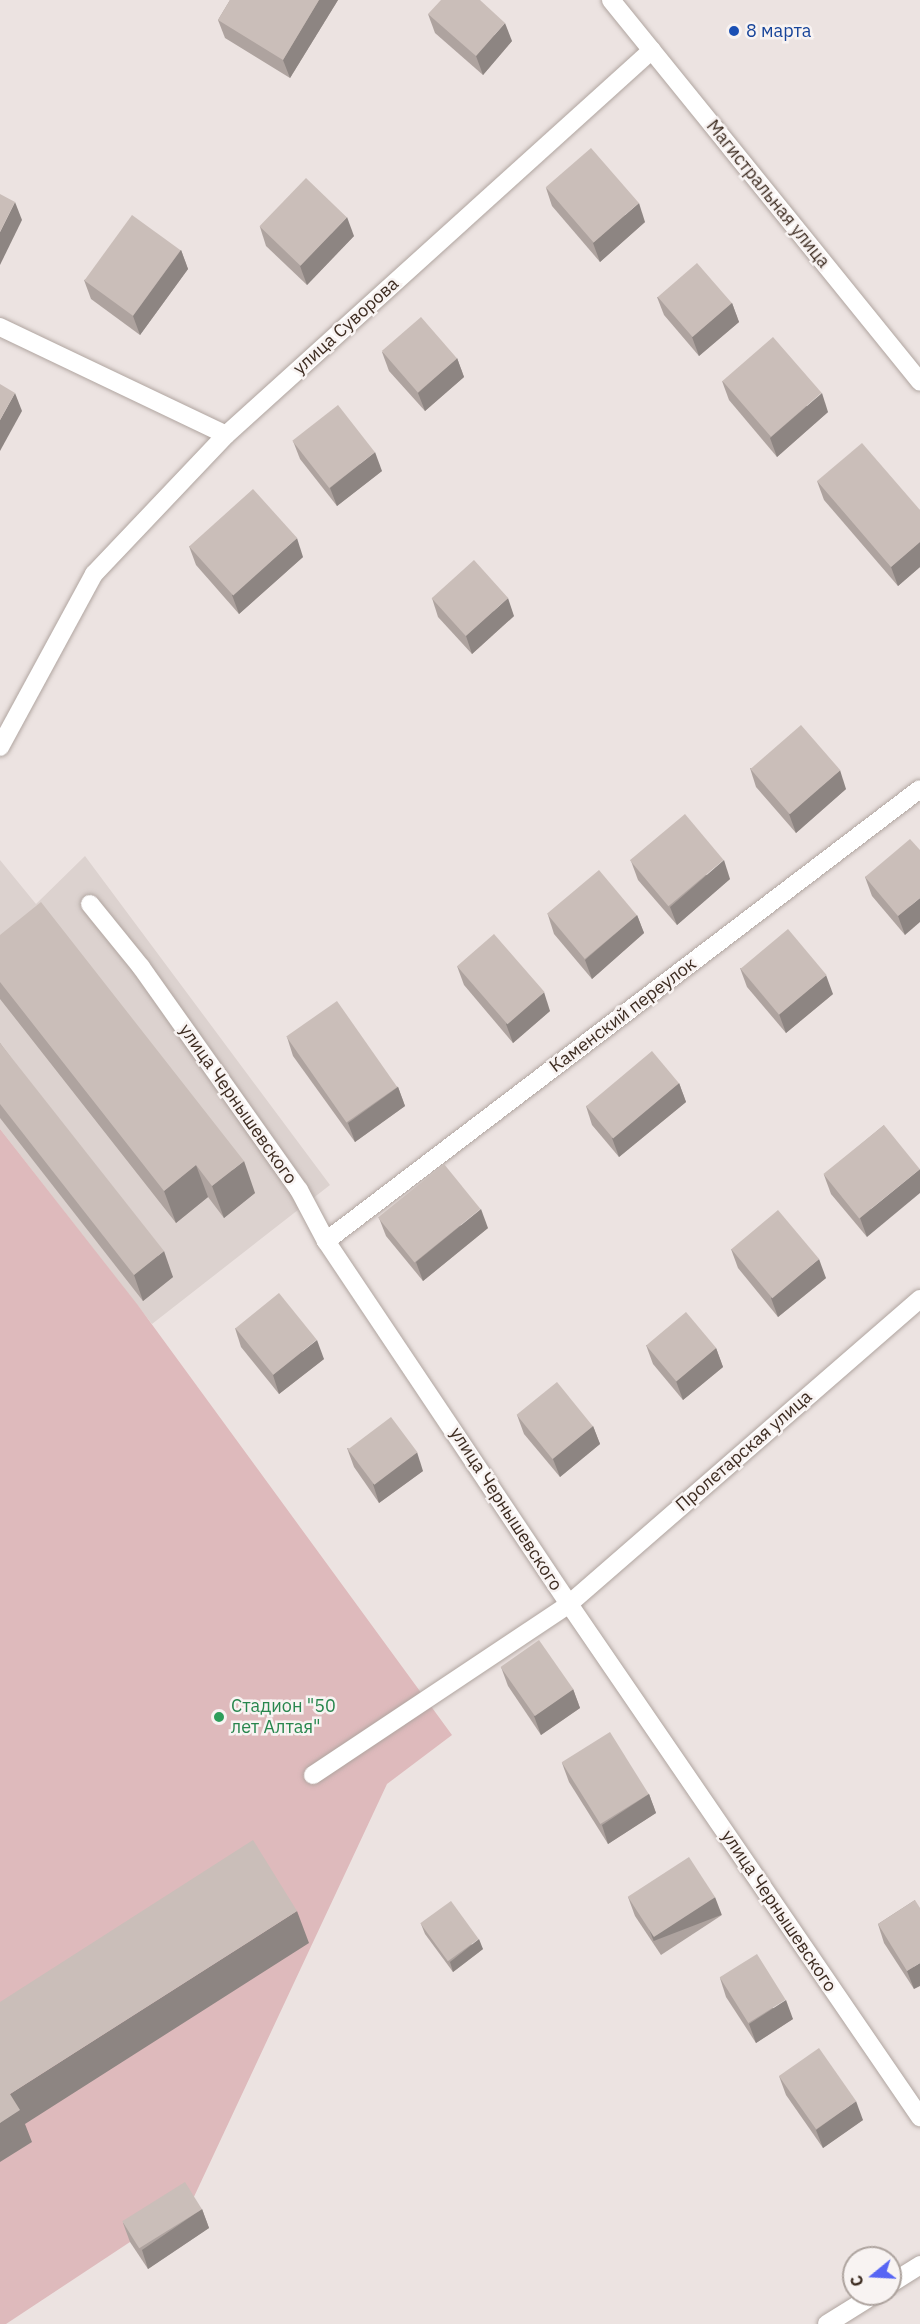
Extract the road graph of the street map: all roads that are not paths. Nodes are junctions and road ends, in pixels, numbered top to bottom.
1 (616, 2) edge
2 (652, 50) junction
3 (0, 327) edge
4 (920, 381) edge
5 (226, 435) junction
6 (0, 747) edge
7 (920, 789) edge
8 (90, 904) dead end
9 (326, 1241) junction
10 (920, 1299) edge
11 (569, 1604) junction
12 (313, 1775) dead end
13 (920, 2117) edge
14 (920, 2265) edge
15 (902, 2276) edge
16 (856, 2306) edge
17 (827, 2324) edge

1 - 2 street, Магистральная улица
2 - 4 street, Магистральная улица
2 - 5 street, улица Суворова
3 - 5 street
5 - 6 street, улица Суворова
7 - 9 street, Каменский переулок
8 - 9 street, улица Чернышевского
9 - 11 street, улица Чернышевского
10 - 11 street, Пролетарская улица
11 - 12 street, Пролетарская улица
11 - 13 street, улица Чернышевского
14 - 15 street
16 - 17 street

